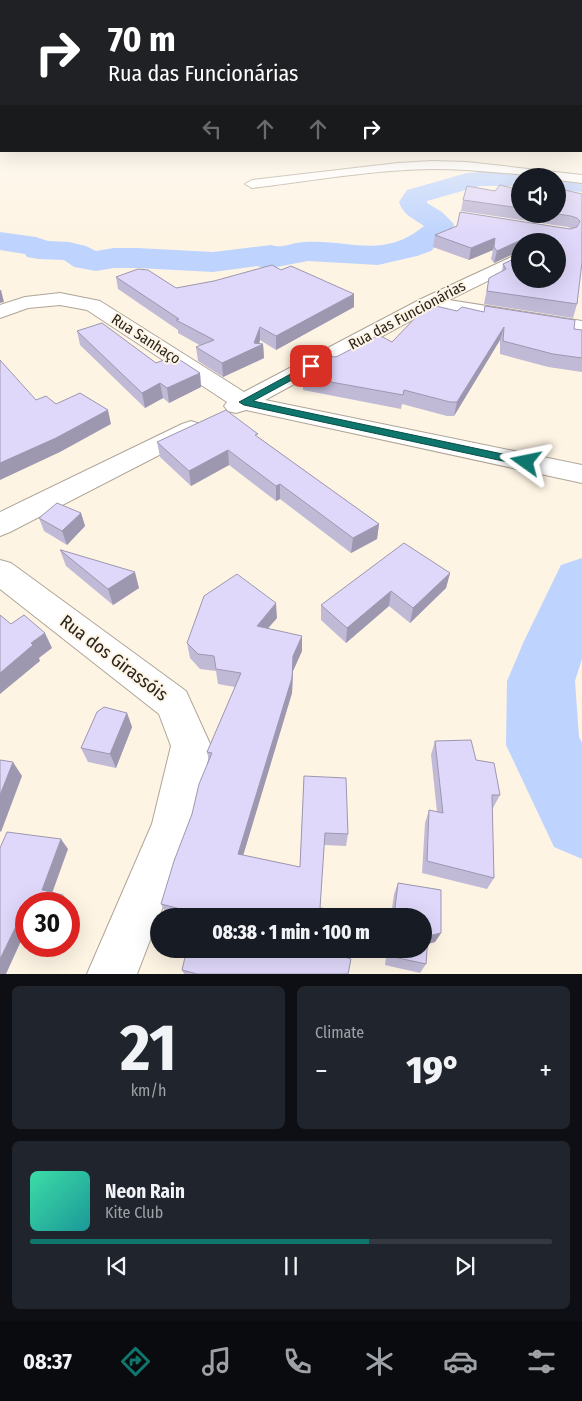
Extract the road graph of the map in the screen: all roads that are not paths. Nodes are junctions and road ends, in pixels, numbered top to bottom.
1 (582, 179) edge
2 (252, 184) dead end
3 (511, 262) edge
4 (428, 302) junction
5 (0, 312) edge
6 (582, 327) edge
7 (244, 402) junction
8 (582, 474) edge
9 (0, 525) edge
10 (0, 572) edge
11 (112, 974) edge

1 - 2 street
3 - 4 street, Rua das Funcionárias
4 - 6 street
4 - 7 street, Rua das Funcionárias
5 - 7 street, Rua Sanhaço
7 - 8 street, Rua Sanhaço
7 - 9 street, Rua das Funcionárias
10 - 11 street, Rua dos Girassóis

